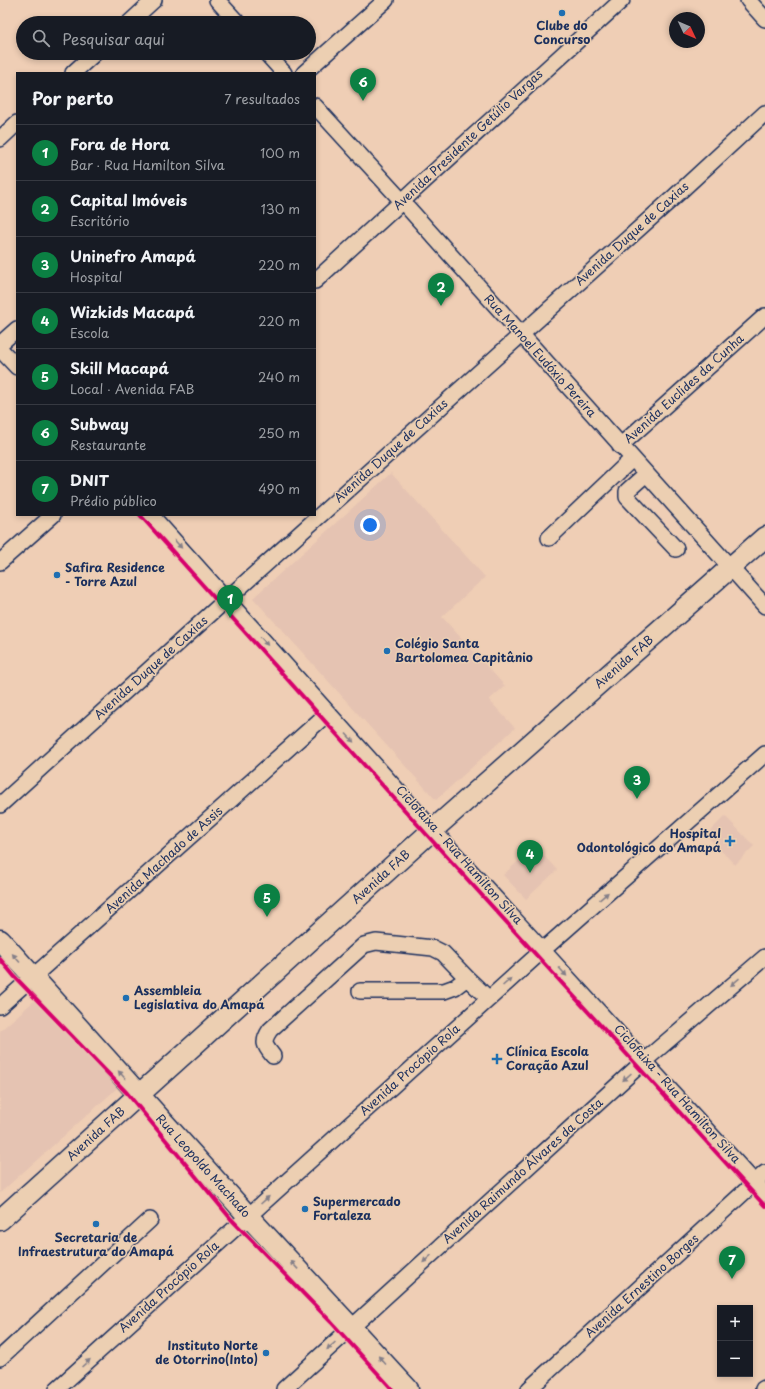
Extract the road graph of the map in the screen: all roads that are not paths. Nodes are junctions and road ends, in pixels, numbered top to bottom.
1 (154, 0) edge
2 (217, 0) edge
3 (386, 0) edge
4 (622, 0) edge
5 (748, 0) edge
6 (137, 16) edge
7 (232, 16) edge
8 (765, 19) edge
9 (87, 60) edge
10 (272, 60) edge
11 (74, 72) edge
12 (283, 72) edge
13 (305, 72) edge
14 (316, 107) edge
15 (765, 113) edge
16 (16, 124) edge
17 (0, 139) edge
18 (402, 201) junction
19 (316, 280) edge
20 (765, 316) edge
21 (16, 330) edge
22 (522, 334) junction
23 (0, 344) edge
24 (0, 349) edge
25 (16, 366) edge
26 (620, 446) junction
27 (632, 459) junction
28 (646, 474) junction
29 (51, 516) edge
30 (152, 516) edge
31 (765, 537) edge
32 (549, 538) dead end
33 (676, 549) dead end
34 (0, 562) edge
35 (730, 568) junction
36 (227, 599) junction
37 (765, 606) edge
38 (328, 714) junction
39 (765, 754) edge
40 (0, 805) edge
41 (433, 830) junction
42 (0, 940) edge
43 (543, 950) junction
44 (765, 957) edge
45 (32, 977) junction
46 (467, 978) junction
47 (360, 991) dead end
48 (489, 998) junction
49 (0, 1006) edge
50 (273, 1056) dead end
51 (643, 1062) junction
52 (140, 1095) junction
53 (760, 1178) edge
54 (765, 1194) edge
55 (248, 1216) junction
56 (0, 1220) edge
57 (150, 1220) dead end
58 (352, 1327) junction
59 (0, 1358) edge
60 (57, 1389) edge
61 (284, 1389) edge
62 (408, 1389) edge
63 (528, 1389) edge

1 - 6 street
2 - 7 street
3 - 13 street
4 - 18 street, Avenida Presidente Getúlio Vargas
5 - 8 street
9 - 11 street
10 - 12 street
14 - 18 street, Rua Manoel Eudóxio Pereira
15 - 22 street, Avenida Duque de Caxias
16 - 17 street
18 - 19 street, Avenida Presidente Getúlio Vargas
18 - 22 street, Rua Manoel Eudóxio Pereira
20 - 26 street, Avenida Euclides da Cunha
21 - 23 street
22 - 26 street, Rua Manoel Eudóxio Pereira
22 - 36 street, Avenida Duque de Caxias
24 - 25 street
26 - 27 street, Rua Manoel Eudóxio Pereira
27 - 28 street, Rua Manoel Eudóxio Pereira
27 - 32 street
28 - 33 street
28 - 35 street, Rua Manoel Eudóxio Pereira
29 - 34 street
30 -> 36 street
31 - 35 main road, Avenida FAB
35 - 37 street, Rua Manoel Eudóxio Pereira
35 - 41 main road, Avenida FAB
36 -> 38 street
36 - 40 street, Avenida Duque de Caxias
38 -> 41 street
38 - 45 street, Avenida Machado de Assis
43 -> 39 street, Avenida Procópio Rola
41 - 43 street
41 - 52 main road, Avenida FAB
45 -> 42 main road, Rua Leopoldo Machado
48 -> 43 street, Avenida Procópio Rola
43 -> 51 street
44 -> 51 street, Avenida Raimundo Álvares da Costa
45 - 49 street, Avenida Machado de Assis
52 -> 45 main road, Rua Leopoldo Machado
46 - 47 street
46 - 48 street
46 - 50 street
55 -> 48 street, Avenida Procópio Rola
51 - 53 street
51 -> 58 street, Avenida Raimundo Álvares da Costa
52 - 55 main road, Rua Leopoldo Machado
52 - 56 main road, Avenida FAB
53 - 54 street
53 - 63 street, Avenida Ernestino Borges
58 -> 55 main road, Rua Leopoldo Machado
60 -> 55 street, Avenida Procópio Rola
57 - 59 street
58 -> 61 street, Avenida Raimundo Álvares da Costa
62 -> 58 main road, Rua Leopoldo Machado

